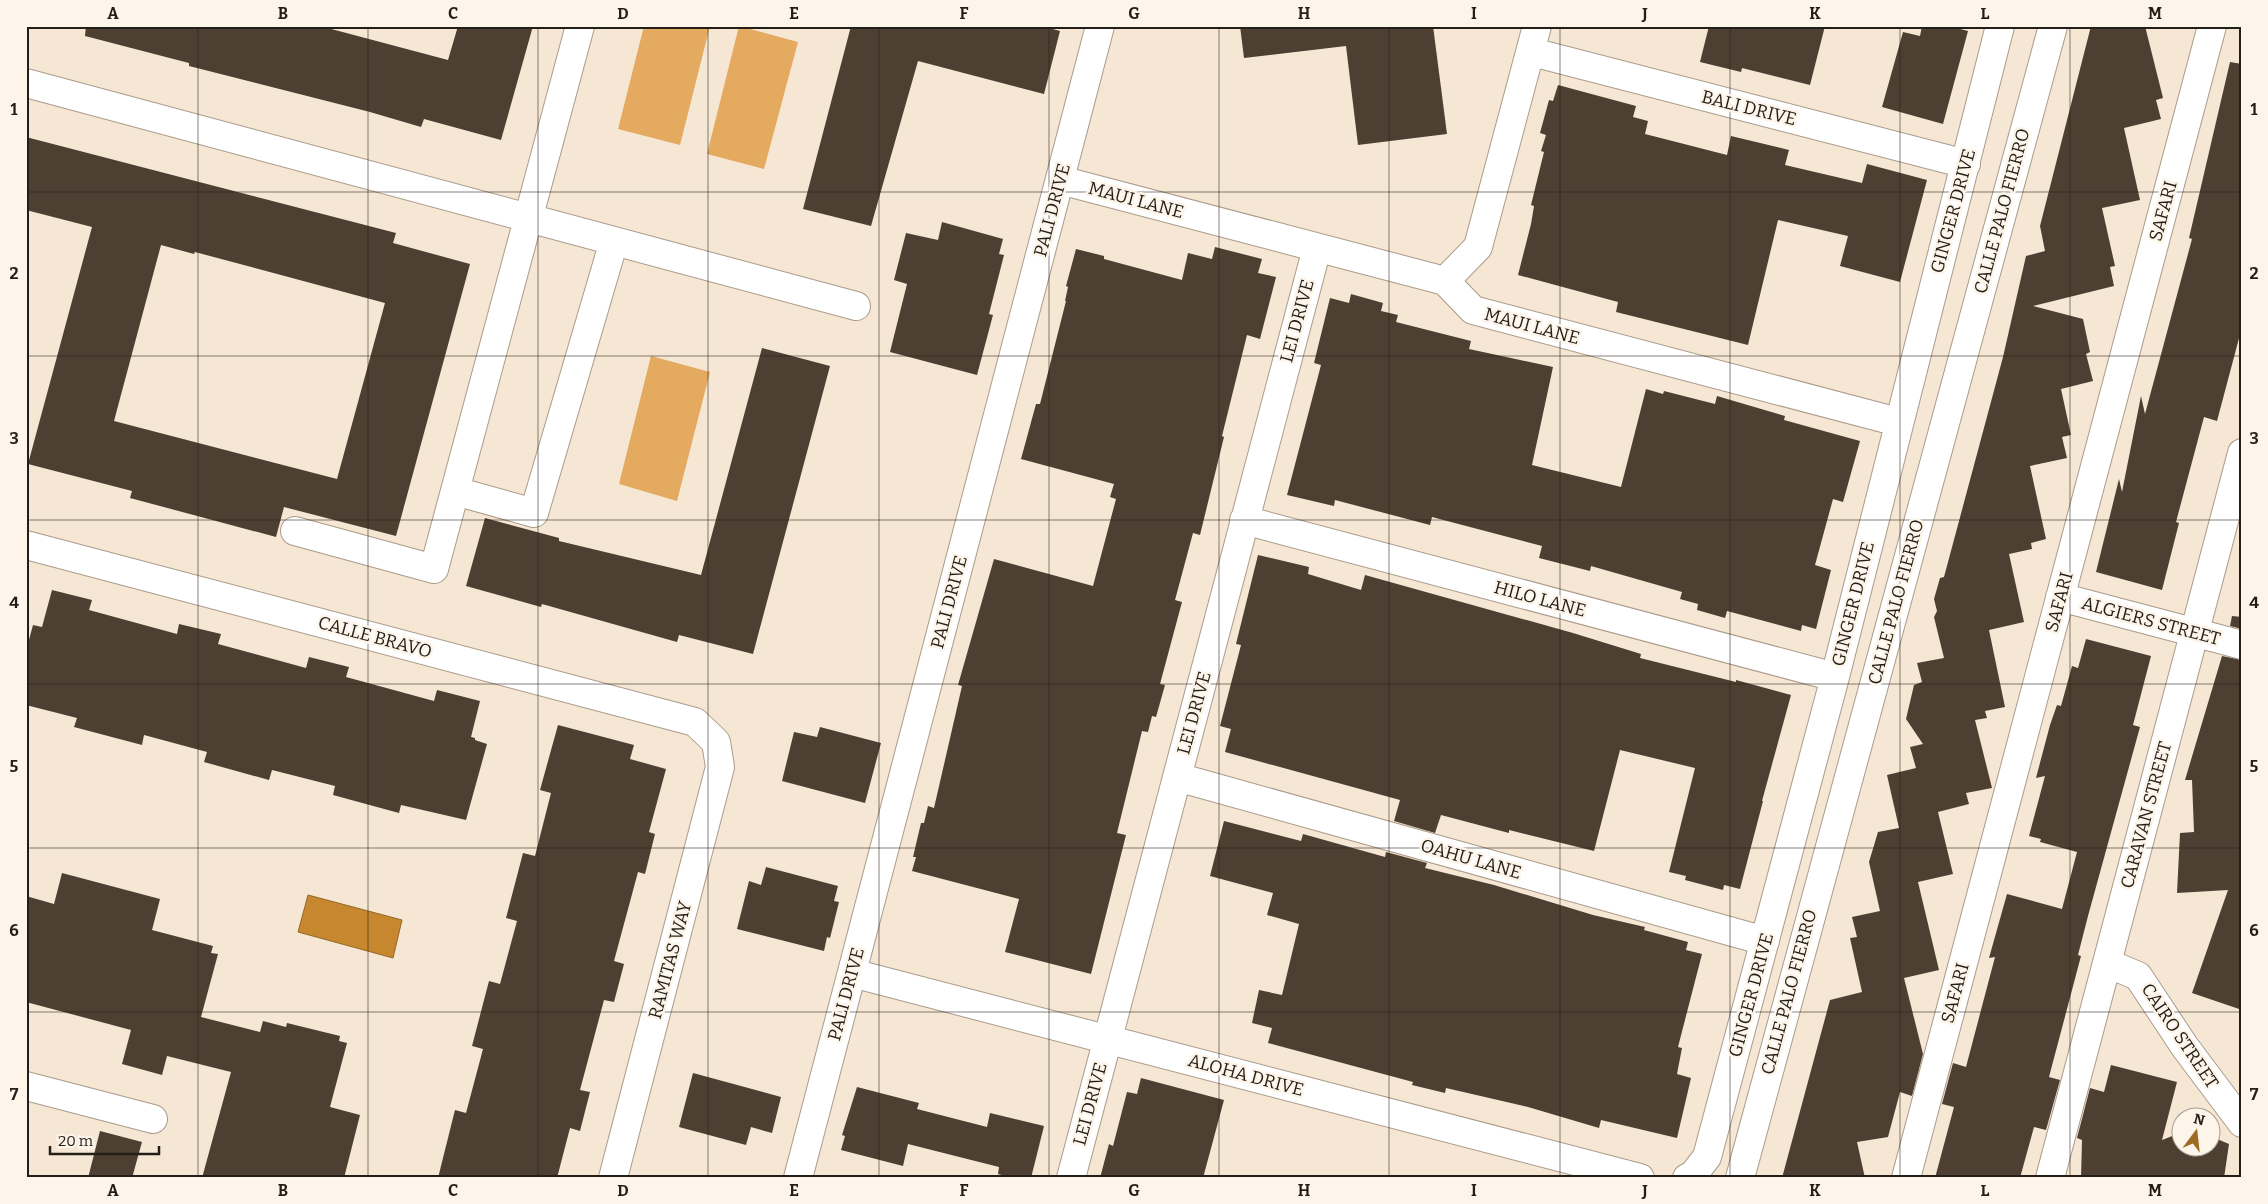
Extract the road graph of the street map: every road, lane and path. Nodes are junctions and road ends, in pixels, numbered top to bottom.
1 (580, 26) edge
2 (1100, 26) edge
3 (2000, 26) edge
4 (2053, 26) edge
5 (2212, 26) edge
6 (1534, 39) edge
7 (26, 82) edge
8 (1966, 164) junction
9 (1060, 180) junction
10 (529, 219) junction
11 (614, 241) junction
12 (1316, 248) junction
13 (1444, 281) junction
14 (856, 306) dead end
15 (1898, 422) junction
16 (2242, 453) edge
17 (455, 491) junction
18 (1244, 520) junction
19 (295, 531) dead end
20 (26, 545) edge
21 (2060, 597) junction
22 (2194, 633) junction
23 (2242, 645) edge
24 (1835, 677) junction
25 (716, 742) joint
26 (1177, 777) junction
27 (1765, 941) junction
28 (2107, 963) junction
29 (852, 973) junction
30 (1108, 1039) junction
31 (26, 1086) edge
32 (153, 1119) dead end
33 (2242, 1123) edge
34 (1690, 1177) edge
35 (613, 1178) edge
36 (798, 1178) edge
37 (1071, 1178) edge
38 (1640, 1178) edge
39 (1740, 1178) edge
40 (1906, 1178) edge
41 (2050, 1178) edge

1 - 10 street
2 - 9 street, PALI DRIVE
3 - 8 street, GINGER DRIVE
4 - 39 street, CALLE PALO FIERRO
5 - 21 street, SAFARI
6 - 8 street, BALI DRIVE
6 - 13 street
7 - 10 street
8 - 15 street, GINGER DRIVE
9 - 12 street, MAUI LANE
9 - 29 street, PALI DRIVE
10 - 11 street
10 - 17 street
11 - 14 street
11 - 17 street
12 - 13 street, MAUI LANE
12 - 18 street, LEI DRIVE
13 - 15 street, MAUI LANE
15 - 24 street, GINGER DRIVE
16 - 22 street, CARAVAN STREET
17 - 19 street
18 - 24 street, HILO LANE
18 - 26 street, LEI DRIVE
20 - 25 street, CALLE BRAVO
21 - 22 street, ALGIERS STREET
21 - 40 street, SAFARI
22 - 23 street, ALGIERS STREET
22 - 28 street, CARAVAN STREET
24 - 27 street, GINGER DRIVE
25 - 35 street, RAMITAS WAY
26 - 27 street, OAHU LANE
26 - 30 street, LEI DRIVE
27 - 34 street, GINGER DRIVE
28 - 33 street, CAIRO STREET
28 - 41 street, CARAVAN STREET
29 - 30 street, ALOHA DRIVE
29 - 36 street, PALI DRIVE
30 - 37 street, LEI DRIVE
30 - 38 street, ALOHA DRIVE
31 - 32 street

